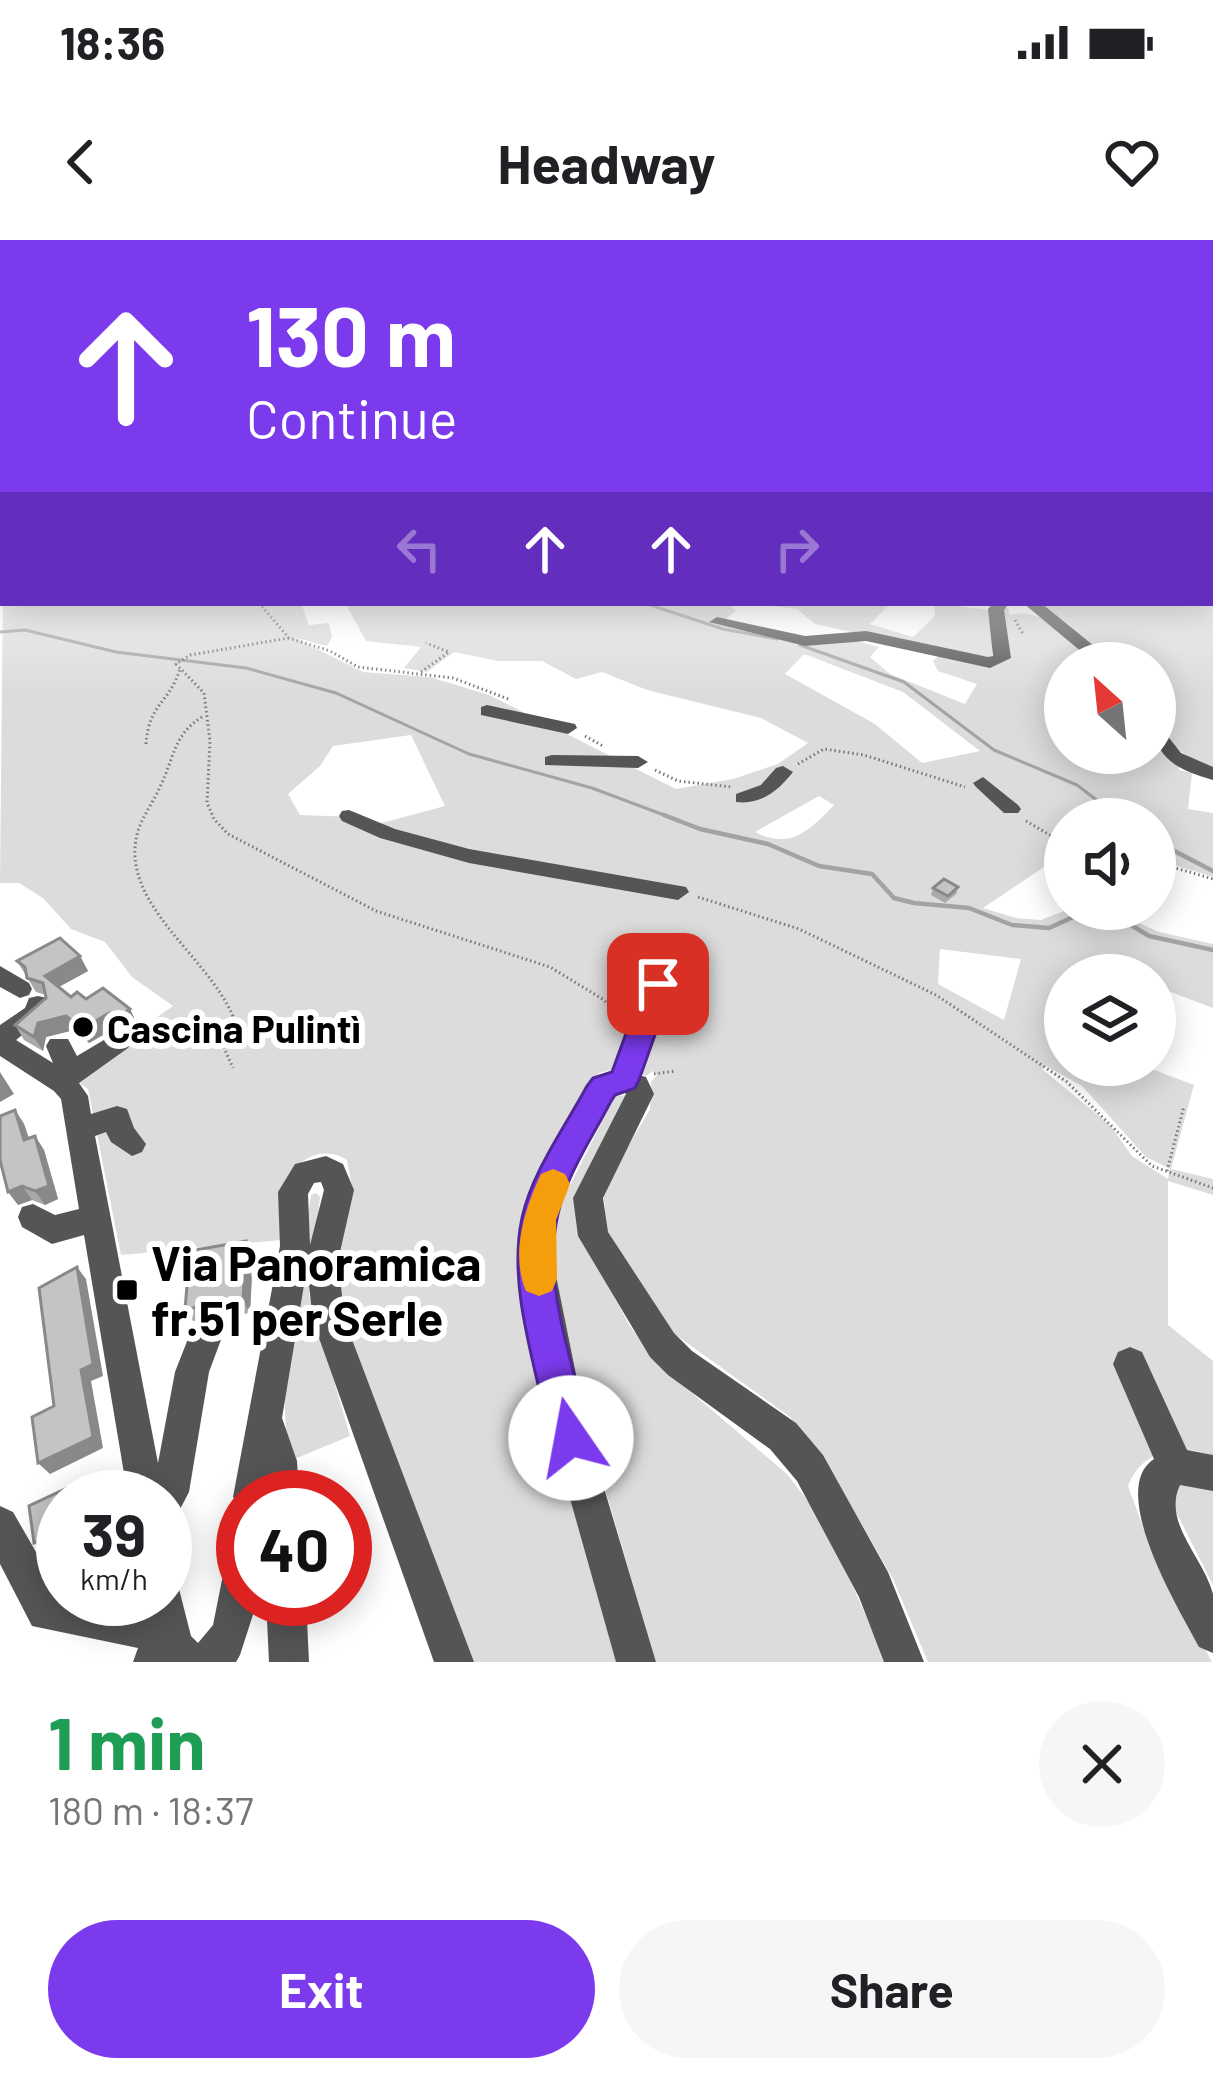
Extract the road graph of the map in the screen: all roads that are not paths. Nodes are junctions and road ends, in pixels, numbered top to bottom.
1 (1010, 606) edge
2 (1018, 606) edge
3 (717, 622) dead end
4 (831, 632) dead end
5 (854, 635) junction
6 (1080, 642) edge
7 (487, 711) dead end
8 (568, 728) road end
9 (1176, 756) edge
10 (553, 761) dead end
11 (638, 762) road end
12 (1183, 763) junction
13 (783, 772) road end
14 (1213, 775) edge
15 (983, 783) dead end
16 (1184, 786) dead end
17 (743, 798) dead end
18 (1011, 809) road end
19 (349, 816) dead end
20 (678, 892) road end
21 (658, 984) dead end
22 (19, 989) edge
23 (119, 1041) road end
24 (59, 1046) dead end
25 (4, 1049) edge
26 (640, 1076) junction
27 (61, 1081) junction
28 (82, 1130) junction
29 (132, 1144) dead end
30 (33, 1216) dead end
31 (97, 1218) junction
32 (205, 1337) dead end
33 (1130, 1364) dead end
34 (264, 1417) junction
35 (1194, 1469) edge
36 (141, 1470) edge
37 (175, 1470) edge
38 (255, 1470) edge
39 (279, 1470) edge
40 (0, 1525) edge
41 (233, 1626) edge
42 (288, 1626) edge
43 (1213, 1633) edge
44 (176, 1644) edge
45 (290, 1662) edge
46 (454, 1662) edge
47 (636, 1662) edge
48 (904, 1662) edge

1 - 5 street
2 - 6 street
3 - 5 street
4 - 5 street
7 - 8 street
9 - 12 street
10 - 11 street
12 - 14 street
12 - 16 street
13 - 17 street
15 - 18 street
19 - 20 street
21 - 26 street
22 - 25 street
23 - 27 street
24 - 27 street
25 - 27 street
26 - 47 street
26 - 48 street
27 - 28 street
28 - 29 street
28 - 31 street
30 - 31 street
31 - 36 street
32 - 37 street
33 - 35 street
34 - 38 street
34 - 39 street
34 - 46 street
35 - 43 street
40 - 44 street
41 - 44 street
42 - 45 street

